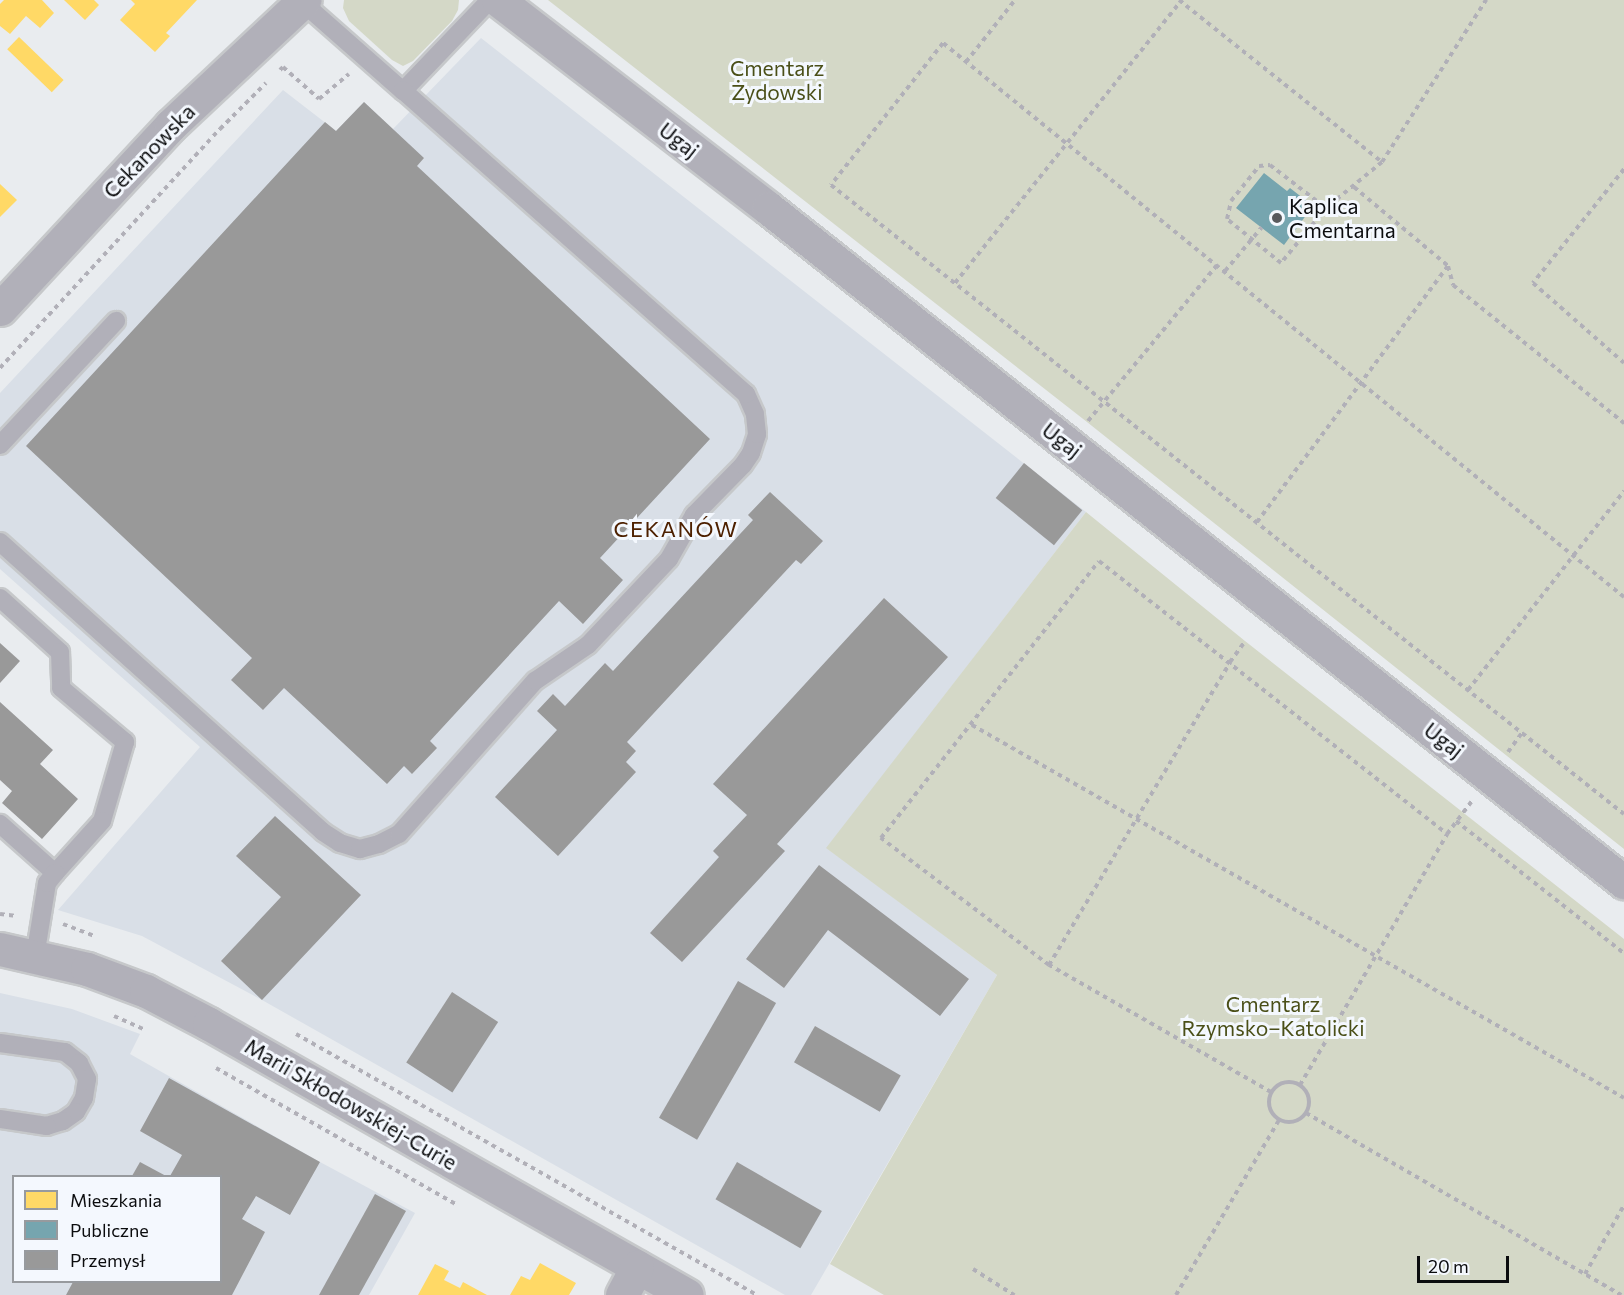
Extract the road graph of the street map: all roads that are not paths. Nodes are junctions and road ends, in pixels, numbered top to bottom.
1 (490, 0) edge
2 (498, 0) edge
3 (303, 1) edge
4 (403, 91) junction
5 (0, 309) edge
6 (116, 321) dead end
7 (0, 445) edge
8 (0, 542) edge
9 (0, 598) edge
10 (0, 824) edge
11 (55, 873) junction
12 (1624, 882) edge
13 (0, 949) edge
14 (35, 957) junction
15 (0, 1043) edge
16 (0, 1119) edge
17 (638, 1267) junction
18 (622, 1295) edge
19 (687, 1295) edge

1 - 4 lane
2 - 12 street, Ugaj
3 - 4 lane
3 - 5 street, Cekanowska
4 - 8 lane
6 - 7 lane
9 - 11 lane
10 - 11 lane
11 - 14 lane
13 - 14 street, Marii Skłodowskiej-Curie
14 - 17 street, Marii Skłodowskiej-Curie
15 - 16 lane
17 - 18 street
17 - 19 street, Marii Skłodowskiej-Curie

